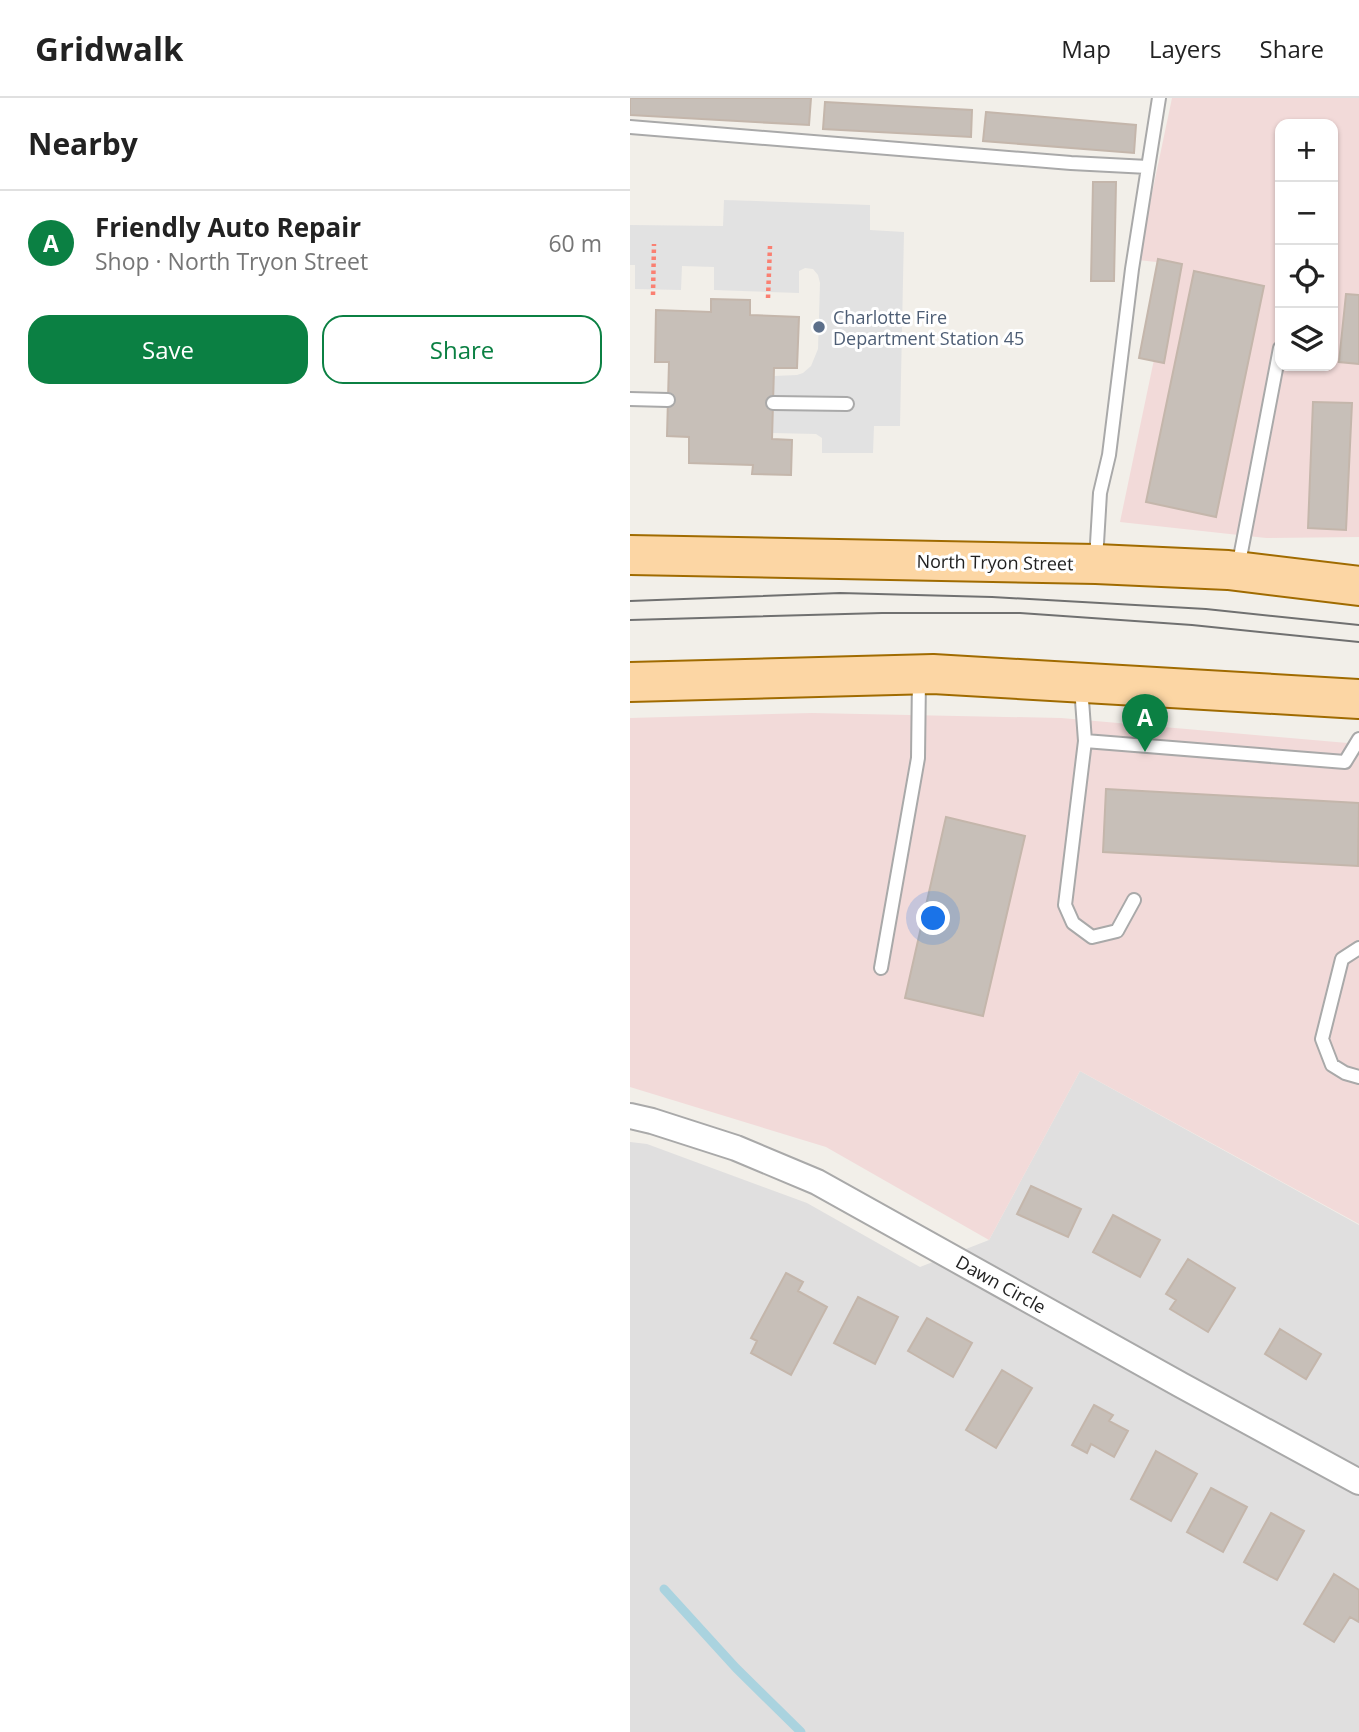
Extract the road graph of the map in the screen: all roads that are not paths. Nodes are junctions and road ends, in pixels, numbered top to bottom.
1 (1159, 98) edge
2 (630, 127) edge
3 (1149, 167) junction
4 (1276, 371) edge
5 (630, 399) edge
6 (668, 400) dead end
7 (773, 402) dead end
8 (847, 404) dead end
9 (630, 555) edge
10 (1096, 564) junction
11 (1237, 571) junction
12 (1359, 586) edge
13 (919, 674) junction
14 (630, 682) edge
15 (1081, 683) junction
16 (1359, 699) edge
17 (1359, 739) edge
18 (1085, 741) junction
19 (1134, 900) dead end
20 (1359, 948) edge
21 (881, 968) dead end
22 (1359, 1077) edge
23 (630, 1116) edge
24 (1359, 1482) edge

1 - 3 lane
2 - 3 lane
3 - 10 lane
4 - 11 lane
5 - 6 lane
7 - 8 lane
9 - 10 main road, North Tryon Street
10 - 11 main road, North Tryon Street
11 - 12 main road, North Tryon Street
13 - 14 main road
13 - 15 main road
13 - 21 lane
15 - 16 main road
15 - 18 lane
17 - 18 lane
18 - 19 lane
20 - 22 lane
23 - 24 street, Dawn Circle

